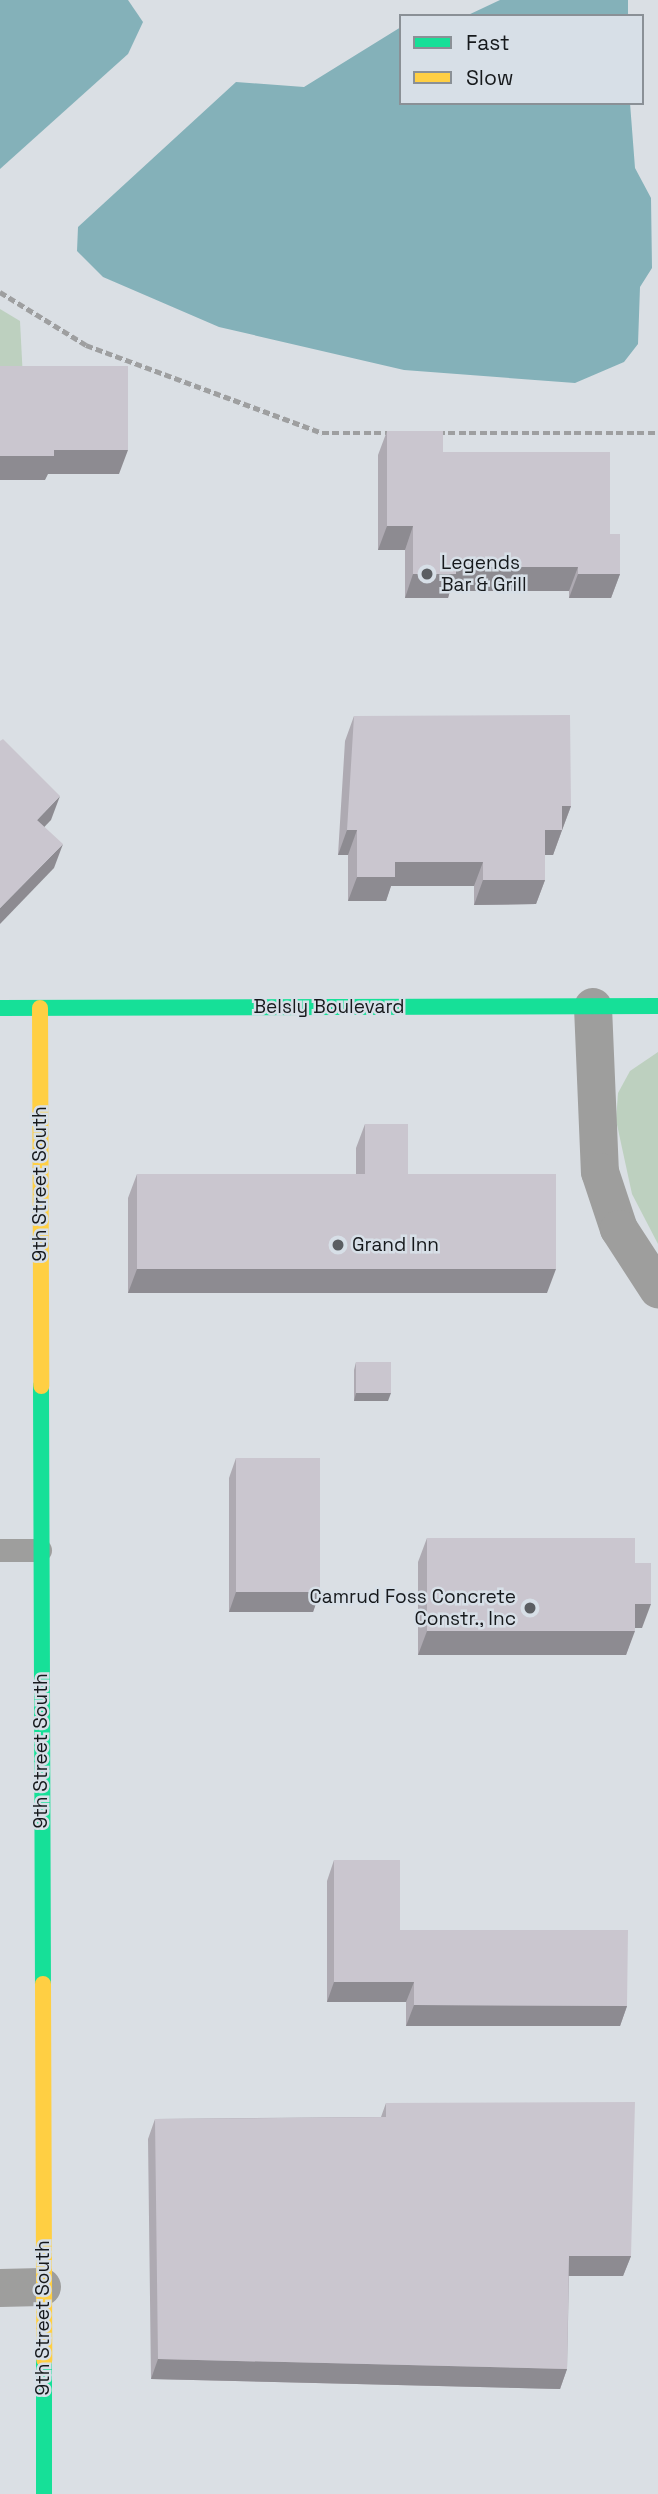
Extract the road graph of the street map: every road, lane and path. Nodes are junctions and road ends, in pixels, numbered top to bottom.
1 (0, 292) edge
2 (406, 433) edge
3 (434, 433) edge
4 (658, 433) edge
5 (658, 1006) edge
6 (0, 1007) edge
7 (40, 1007) junction
8 (593, 1007) junction
9 (658, 1289) edge
10 (0, 1550) edge
11 (40, 1550) junction
12 (43, 2287) junction
13 (0, 2288) edge
14 (44, 2494) edge

1 - 2 path
3 - 4 path
5 - 8 street, Belsly Boulevard
6 - 7 street, Belsly Boulevard
7 - 8 street, Belsly Boulevard
7 - 11 street, 9th Street South
8 - 9 street
10 - 11 lane
11 - 12 street, 9th Street South
12 - 13 street
12 - 14 street, 9th Street South

